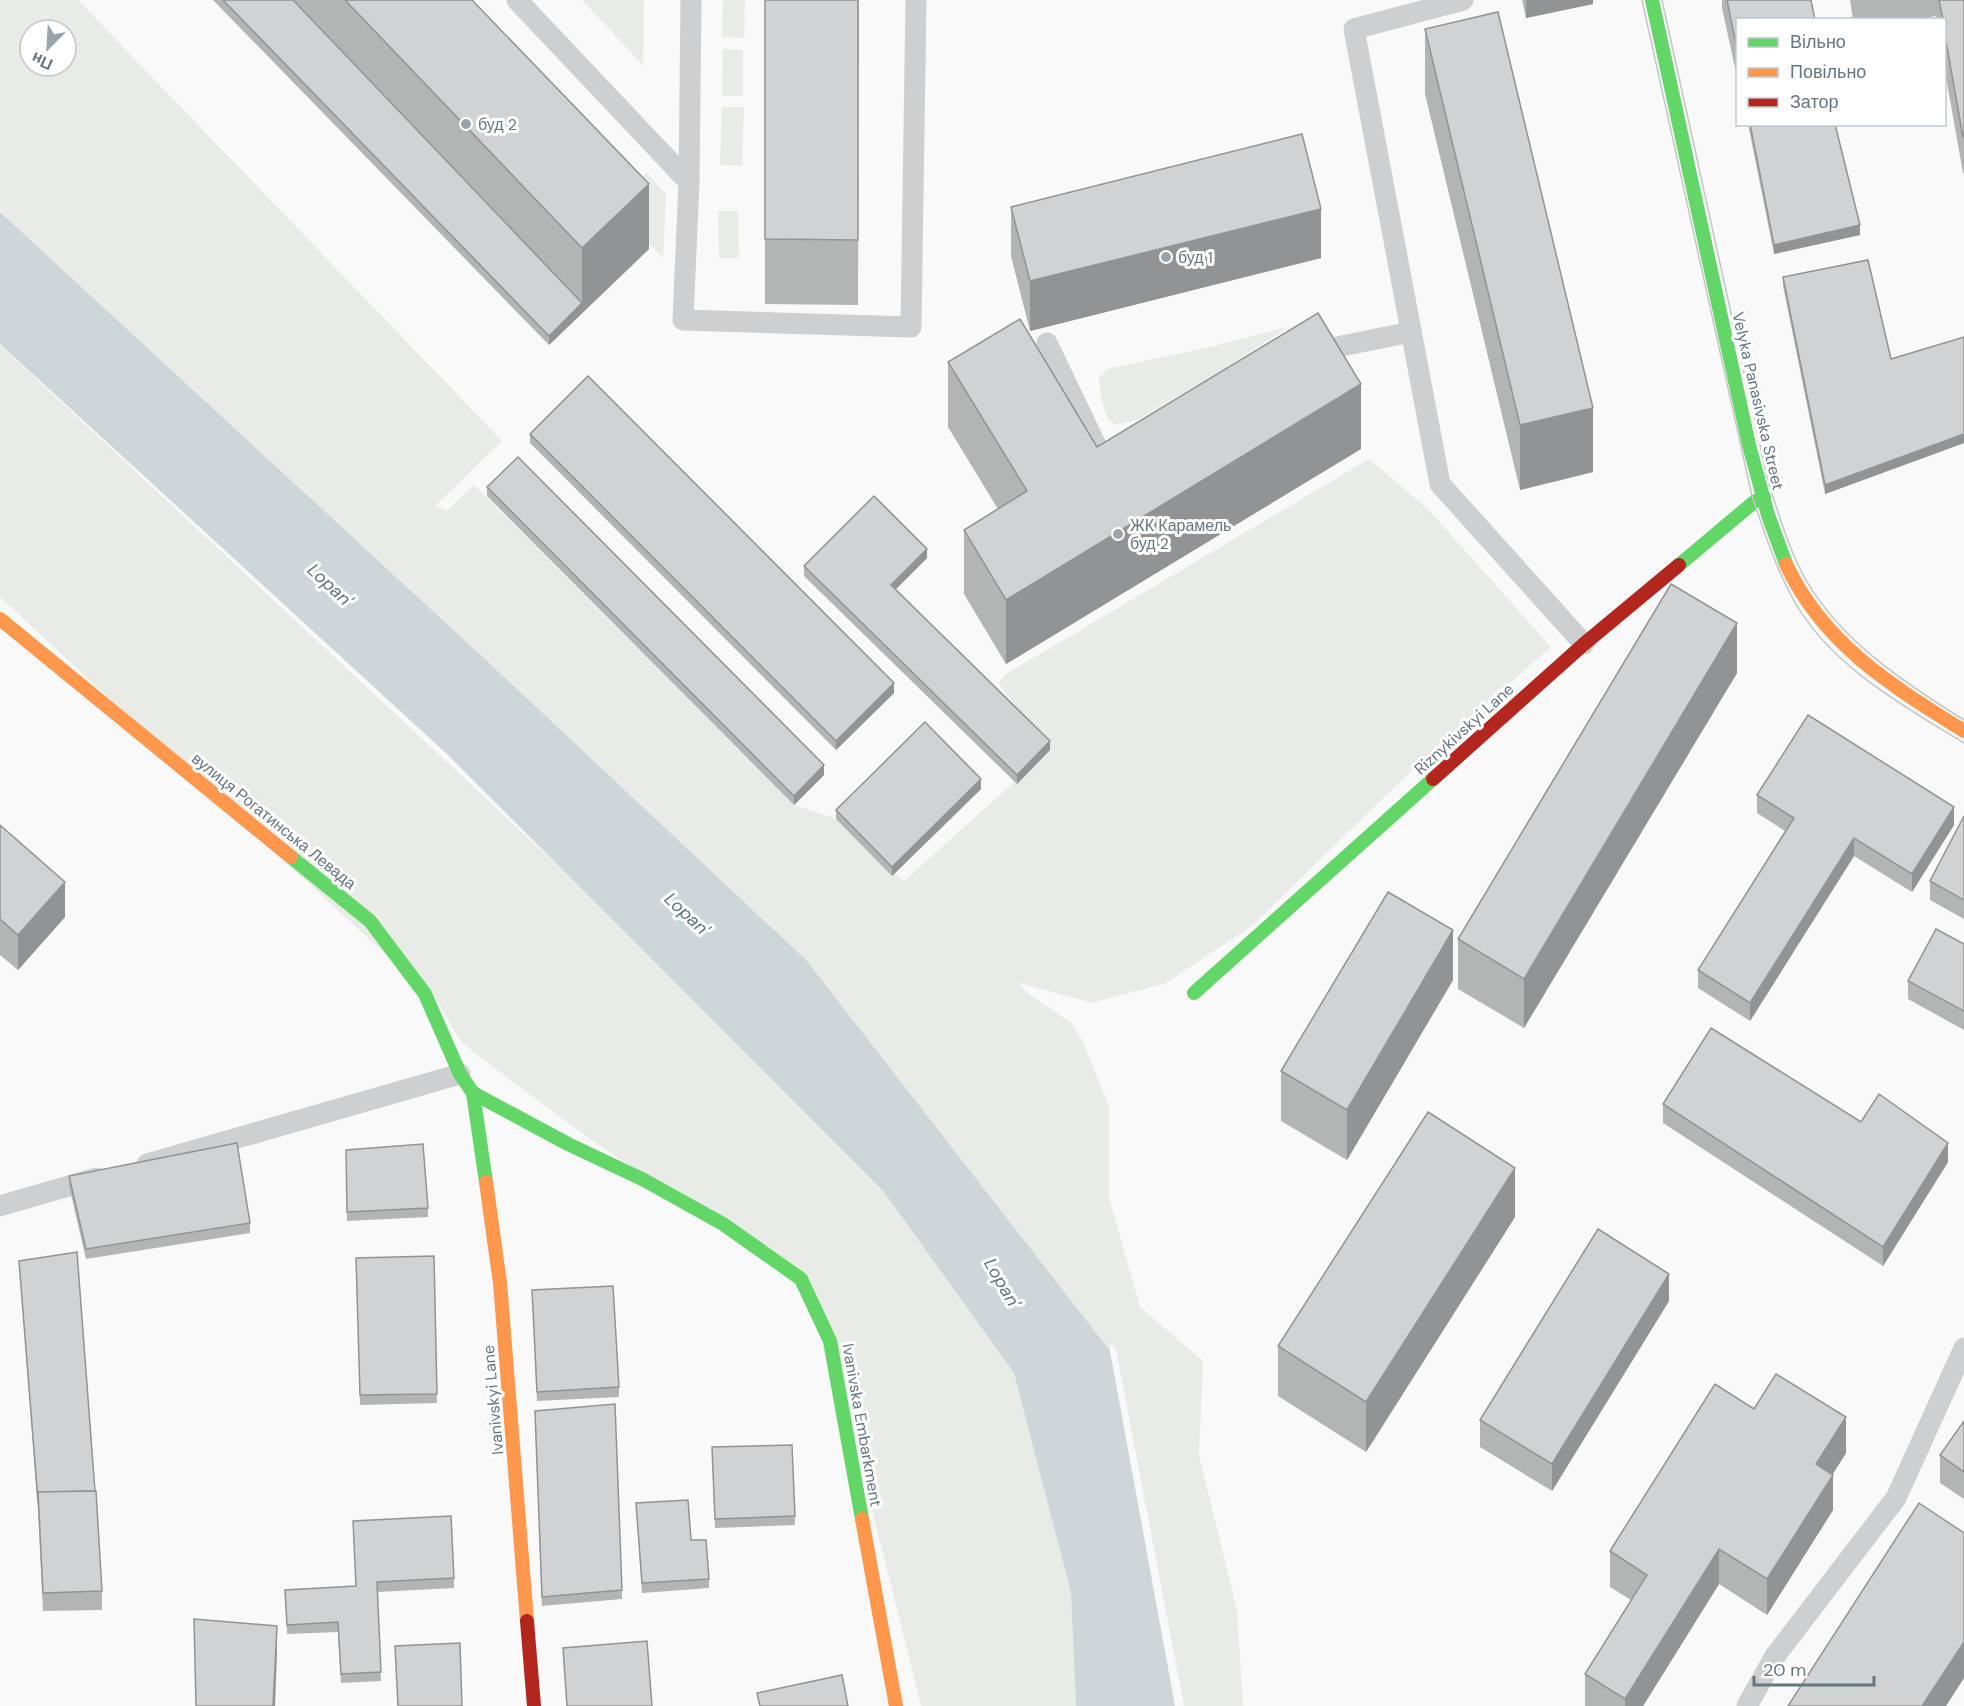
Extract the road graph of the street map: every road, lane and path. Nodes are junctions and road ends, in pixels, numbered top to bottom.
1 (517, 0) edge
2 (691, 0) edge
3 (916, 0) edge
4 (1463, 0) edge
5 (1652, 0) edge
6 (689, 182) junction
7 (1411, 332) junction
8 (1047, 343) dead end
9 (1293, 362) edge
10 (1122, 447) edge
11 (1764, 497) junction
12 (0, 619) edge
13 (1584, 644) junction
14 (1964, 731) edge
15 (1194, 993) dead end
16 (460, 1074) junction
17 (473, 1093) junction
18 (0, 1206) edge
19 (1964, 1347) edge
20 (534, 1706) edge
21 (896, 1706) edge
22 (1747, 1706) edge

1 - 6 lane
2 - 6 lane
3 - 6 lane
4 - 7 lane
5 - 11 street, Velyka Panasivska Street
7 - 9 lane
7 - 13 lane
8 - 10 lane
11 - 13 street, Riznykivskyi Lane
11 - 14 street, Velyka Panasivska Street
12 - 16 street, вулиця Рогатинська Левада
13 - 15 street, Riznykivskyi Lane
16 - 17 street, вулиця Рогатинська Левада
16 - 18 lane
17 - 20 street, Ivanivskyi Lane
17 - 21 street, Ivanivska Embarkment
19 - 22 lane

